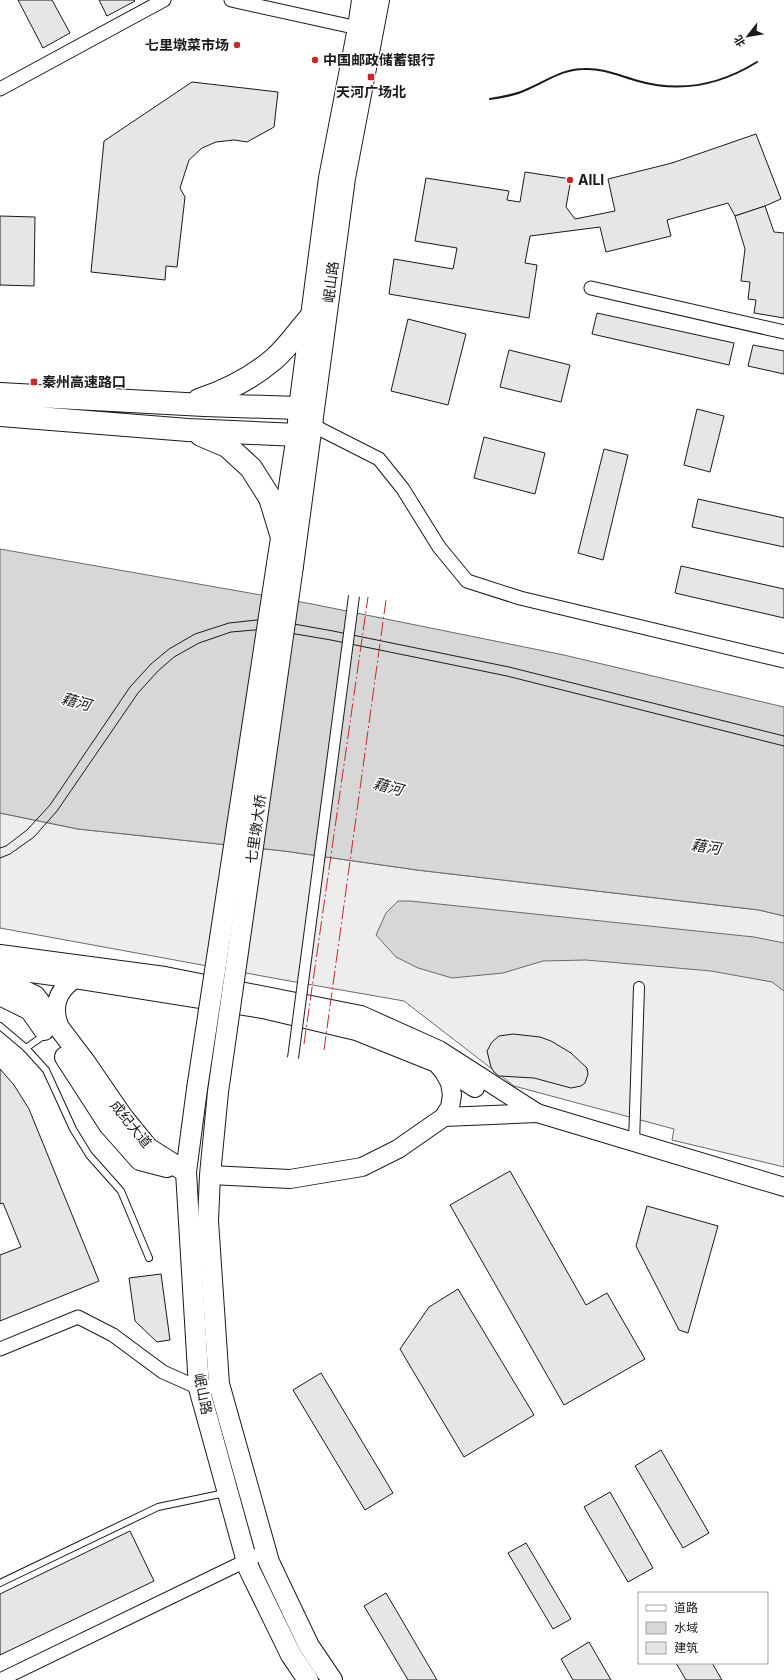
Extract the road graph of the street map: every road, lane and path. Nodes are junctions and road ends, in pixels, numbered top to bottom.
1 (164, 0) edge
2 (231, 0) edge
3 (362, 0) edge
4 (379, 0) edge
5 (358, 28) junction
6 (0, 89) edge
7 (591, 288) dead end
8 (311, 316) junction
9 (784, 332) edge
10 (0, 394) edge
11 (189, 404) junction
12 (299, 408) junction
13 (0, 415) edge
14 (188, 430) junction
15 (305, 430) junction
16 (281, 534) junction
17 (285, 565) junction
18 (354, 596) dead end
19 (784, 661) edge
20 (0, 954) edge
21 (0, 969) edge
22 (0, 979) edge
23 (75, 979) junction
24 (639, 987) dead end
25 (0, 995) edge
26 (0, 1026) edge
27 (54, 1032) junction
28 (26, 1048) junction
29 (293, 1058) dead end
30 (436, 1063) junction
31 (198, 1089) joint
32 (218, 1092) joint
33 (537, 1113) junction
34 (519, 1114) junction
35 (444, 1117) junction
36 (634, 1143) junction
37 (186, 1172) junction
38 (210, 1175) junction
39 (784, 1188) edge
40 (149, 1258) dead end
41 (0, 1349) edge
42 (219, 1384) junction
43 (199, 1388) junction
44 (228, 1493) junction
45 (266, 1551) junction
46 (247, 1560) junction
47 (0, 1583) edge
48 (0, 1680) edge
49 (308, 1680) edge
50 (332, 1680) edge

1 - 6 street
2 - 5 street
3 - 5 main road, 岷山路
4 - 15 main road, 岷山路
5 - 8 main road, 岷山路
7 - 9 street
8 - 11 highway
8 - 12 main road, 岷山路
10 - 11 highway
11 - 12 highway
12 - 15 highway
13 - 14 highway
14 - 15 highway
14 - 16 highway
15 - 16 main road, 岷山路
15 - 17 main road, 岷山路
15 - 19 street
16 - 17 main road, 岷山路
17 - 31 main road, 七里墩大桥, bridge
17 - 32 main road, 七里墩大桥, bridge
18 - 29 street, bridge
20 - 33 main road
21 - 23 main road
22 - 27 main road, 成纪大道
23 - 27 main road
23 - 30 main road
24 - 36 street
25 - 27 main road, 成纪大道
26 - 28 lane
27 - 28 lane
27 - 37 main road, 成纪大道
28 - 40 lane
30 - 34 main road
30 - 35 main road
31 - 37 main road, 岷山路
32 - 38 main road, 岷山路
33 - 34 main road
33 - 36 main road
34 - 35 main road
35 - 38 main road
36 - 39 main road
37 - 43 main road, 岷山路
38 - 42 main road, 岷山路
41 - 43 street
42 - 43 street
42 - 45 main road, 岷山路
43 - 44 main road, 岷山路
44 - 46 main road, 岷山路
44 - 47 lane
45 - 46 street
45 - 50 main road, 岷山路
46 - 48 street
46 - 49 main road, 岷山路

